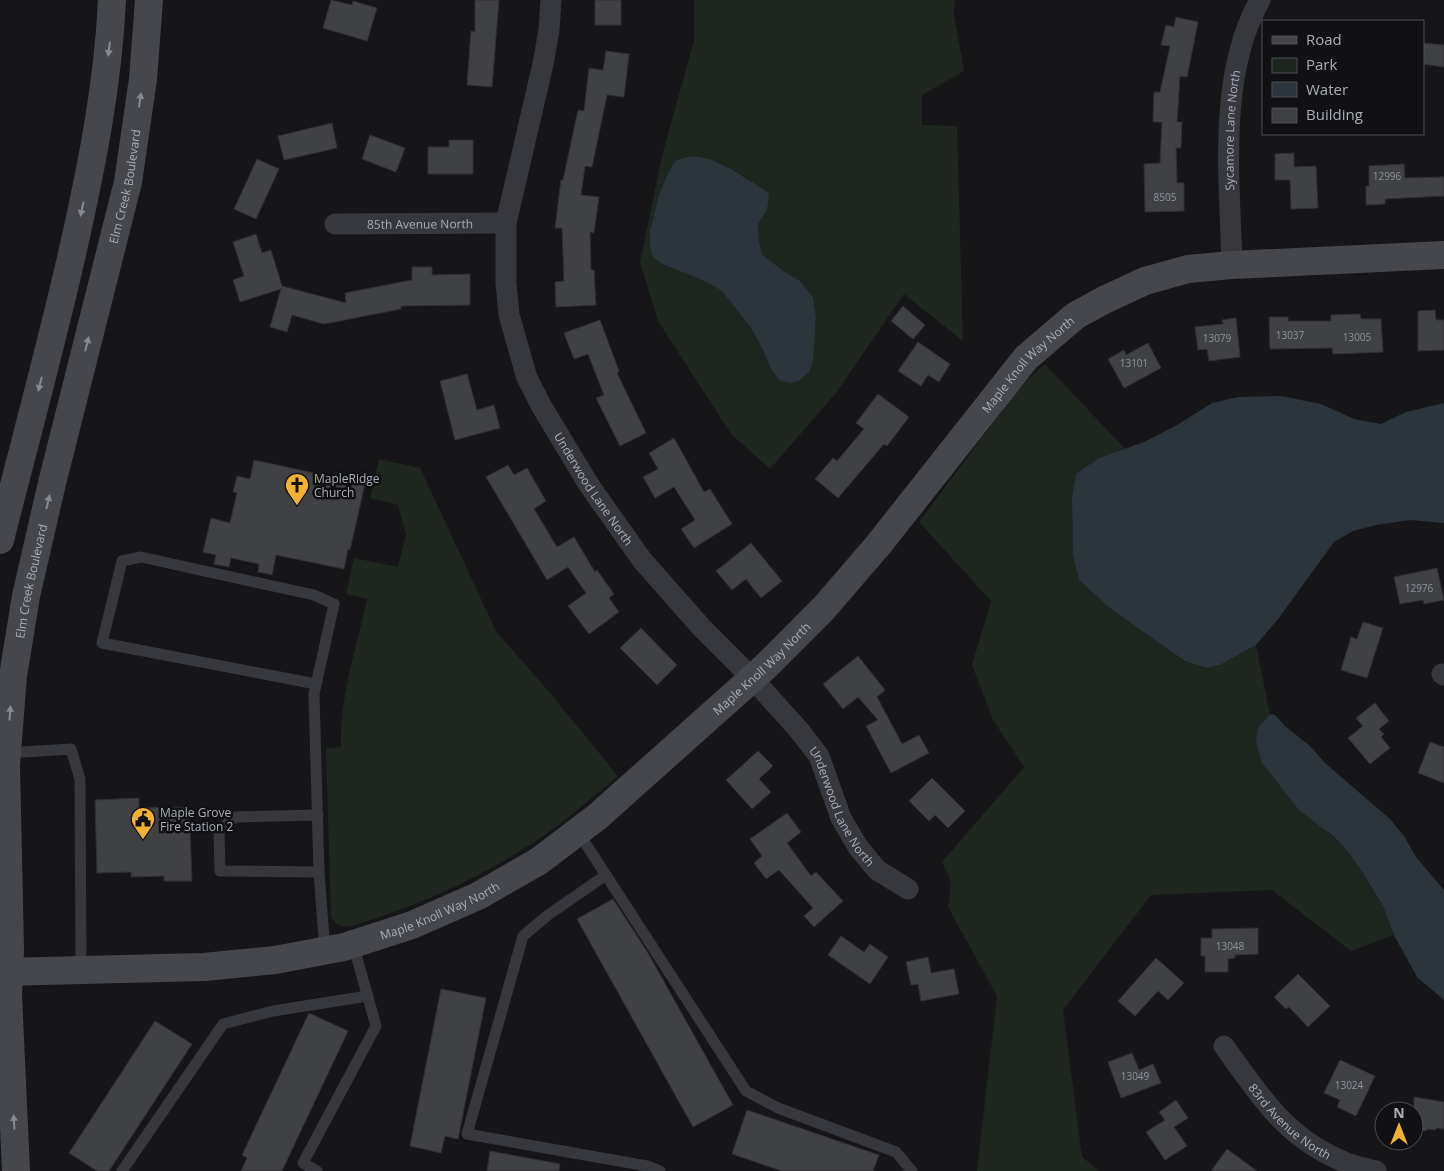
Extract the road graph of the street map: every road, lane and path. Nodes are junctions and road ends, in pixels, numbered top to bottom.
1 (112, 0) edge
2 (149, 0) edge
3 (551, 0) edge
4 (1260, 0) edge
5 (506, 223) junction
6 (335, 224) dead end
7 (1444, 255) edge
8 (1232, 265) junction
9 (0, 540) edge
10 (753, 679) junction
11 (316, 684) junction
12 (7, 753) junction
13 (318, 816) junction
14 (578, 832) junction
15 (319, 872) junction
16 (606, 875) junction
17 (908, 889) dead end
18 (353, 944) junction
19 (325, 950) junction
20 (81, 970) junction
21 (5, 972) edge
22 (368, 996) junction
23 (1224, 1046) dead end
24 (16, 1171) edge
25 (122, 1171) edge
26 (317, 1171) edge
27 (660, 1171) edge
28 (912, 1171) edge
29 (1376, 1171) edge

1 -> 9 main road
12 -> 2 main road, Elm Creek Boulevard
3 - 5 street, Underwood Lane North
4 - 8 street, Sycamore Lane North
5 - 6 street, 85th Avenue North
5 - 10 street, Underwood Lane North
7 - 8 main road, Maple Knoll Way North
8 - 10 main road, Maple Knoll Way North
10 - 14 main road, Maple Knoll Way North
10 - 17 street, Underwood Lane North
11 - 11 lane
11 - 13 lane
12 - 20 lane
12 - 21 main road, Elm Creek Boulevard
13 - 15 lane
13 - 15 lane
14 - 16 lane
14 - 18 main road, Maple Knoll Way North
15 - 19 lane
16 - 27 lane
16 - 28 lane
18 - 19 main road, Maple Knoll Way North
18 - 22 lane
19 - 20 main road, Maple Knoll Way North
20 - 21 main road, Maple Knoll Way North
24 -> 21 main road, Elm Creek Boulevard
22 - 25 lane
22 - 26 lane
23 - 29 street, 83rd Avenue North

